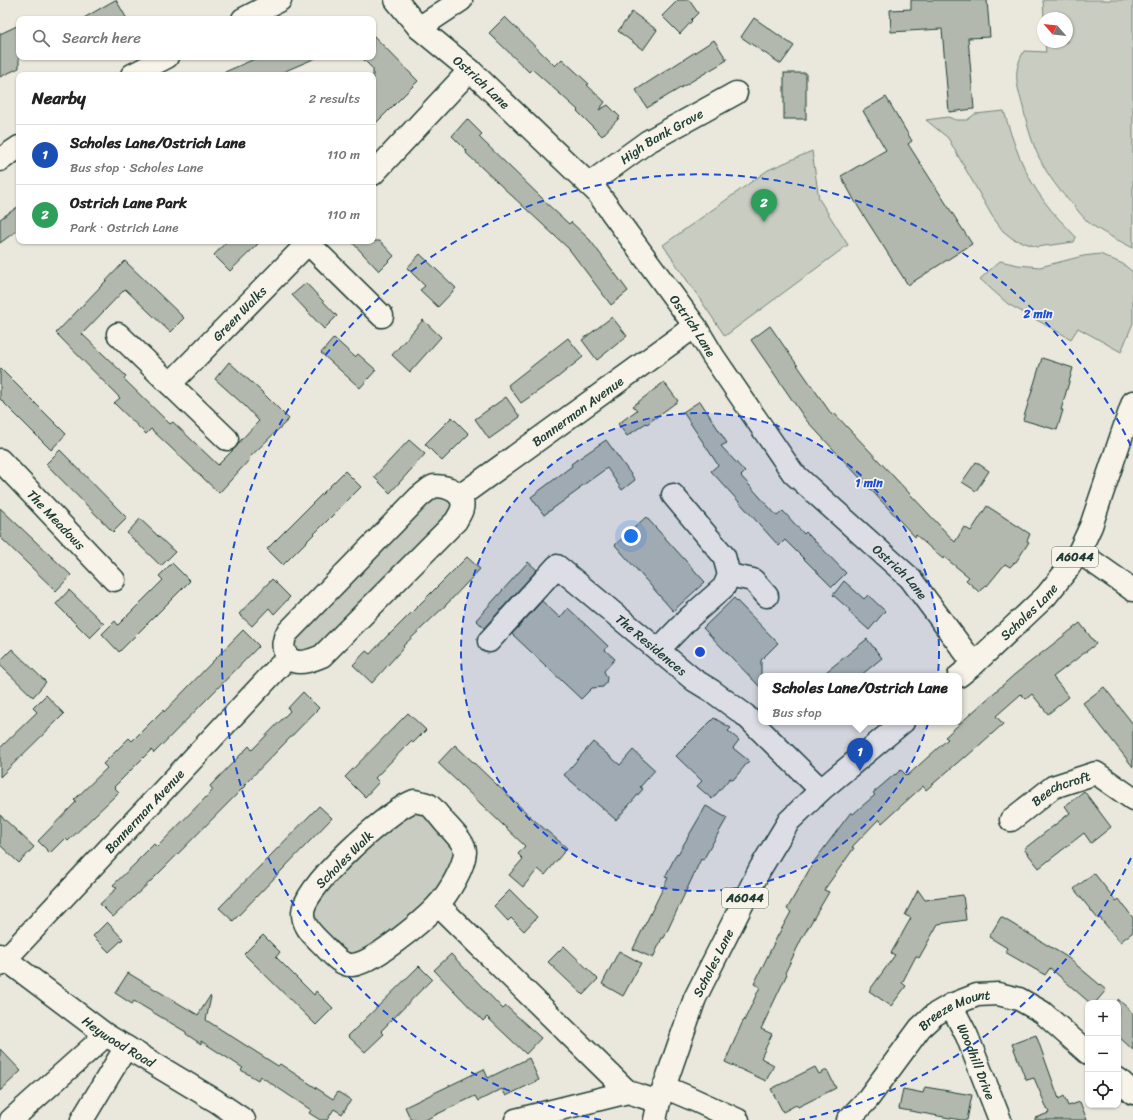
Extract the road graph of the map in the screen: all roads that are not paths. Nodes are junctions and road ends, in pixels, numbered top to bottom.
1 (280, 0) edge
2 (396, 0) edge
3 (461, 0) edge
4 (249, 16) edge
5 (419, 28) junction
6 (161, 60) edge
7 (470, 70) junction
8 (138, 72) edge
9 (736, 93) dead end
10 (16, 149) edge
11 (0, 160) edge
12 (376, 171) edge
13 (589, 184) junction
14 (307, 244) edge
15 (311, 244) edge
16 (382, 316) dead end
17 (695, 326) junction
18 (118, 334) dead end
19 (170, 384) junction
20 (1133, 402) edge
21 (227, 439) dead end
22 (0, 460) edge
23 (673, 495) dead end
24 (460, 496) junction
25 (1079, 552) junction
26 (729, 575) junction
27 (114, 580) dead end
28 (1133, 590) edge
29 (768, 596) dead end
30 (489, 641) dead end
31 (658, 650) junction
32 (288, 657) junction
33 (967, 670) edge
34 (899, 725) edge
35 (821, 790) junction
36 (1133, 799) edge
37 (1011, 820) dead end
38 (438, 905) junction
39 (2, 959) edge
40 (951, 1005) junction
41 (106, 1035) junction
42 (126, 1047) junction
43 (1085, 1050) edge
44 (1121, 1082) edge
45 (1133, 1093) edge
46 (650, 1100) edge
47 (11, 1120) edge
48 (82, 1120) edge
49 (244, 1120) edge
50 (516, 1120) edge
51 (738, 1120) edge
52 (848, 1120) edge
53 (1000, 1120) edge

1 - 4 street
2 - 5 street, Ostrich Lane
3 - 5 street
5 - 7 street, Ostrich Lane
6 - 8 street
7 - 12 street
7 - 13 street, Ostrich Lane
9 - 13 street, High Bank Grove
10 - 11 street
13 - 17 street, Ostrich Lane
14 - 19 street, Green Walks
15 - 16 street, Green Walks
17 - 24 street, Bannerman Avenue
17 - 33 street, Ostrich Lane
18 - 19 street
19 - 21 street
20 - 25 street, Scholes Lane / A6044
22 - 27 street, The Meadows
23 - 26 street
24 - 32 street
24 - 32 street
25 - 28 street
25 - 33 street, Scholes Lane / A6044
26 - 29 street
26 - 31 street
30 - 31 street, The Residences
31 - 35 street, The Residences
32 - 39 street, Bannerman Avenue
34 - 35 street, Scholes Lane / A6044
35 - 46 street, Scholes Lane / A6044
36 - 37 street, Beechcroft
38 - 38 street, Scholes Walk
38 - 46 street
39 - 41 street, Heywood Road
40 - 43 street, Breeze Mount
40 - 52 street, Breeze Mount
40 - 53 street, Woodhill Drive
41 - 42 street, Heywood Road
41 - 47 street
42 - 48 street
42 - 49 street, Heywood Road
44 - 45 street
46 - 50 street
46 - 51 street

